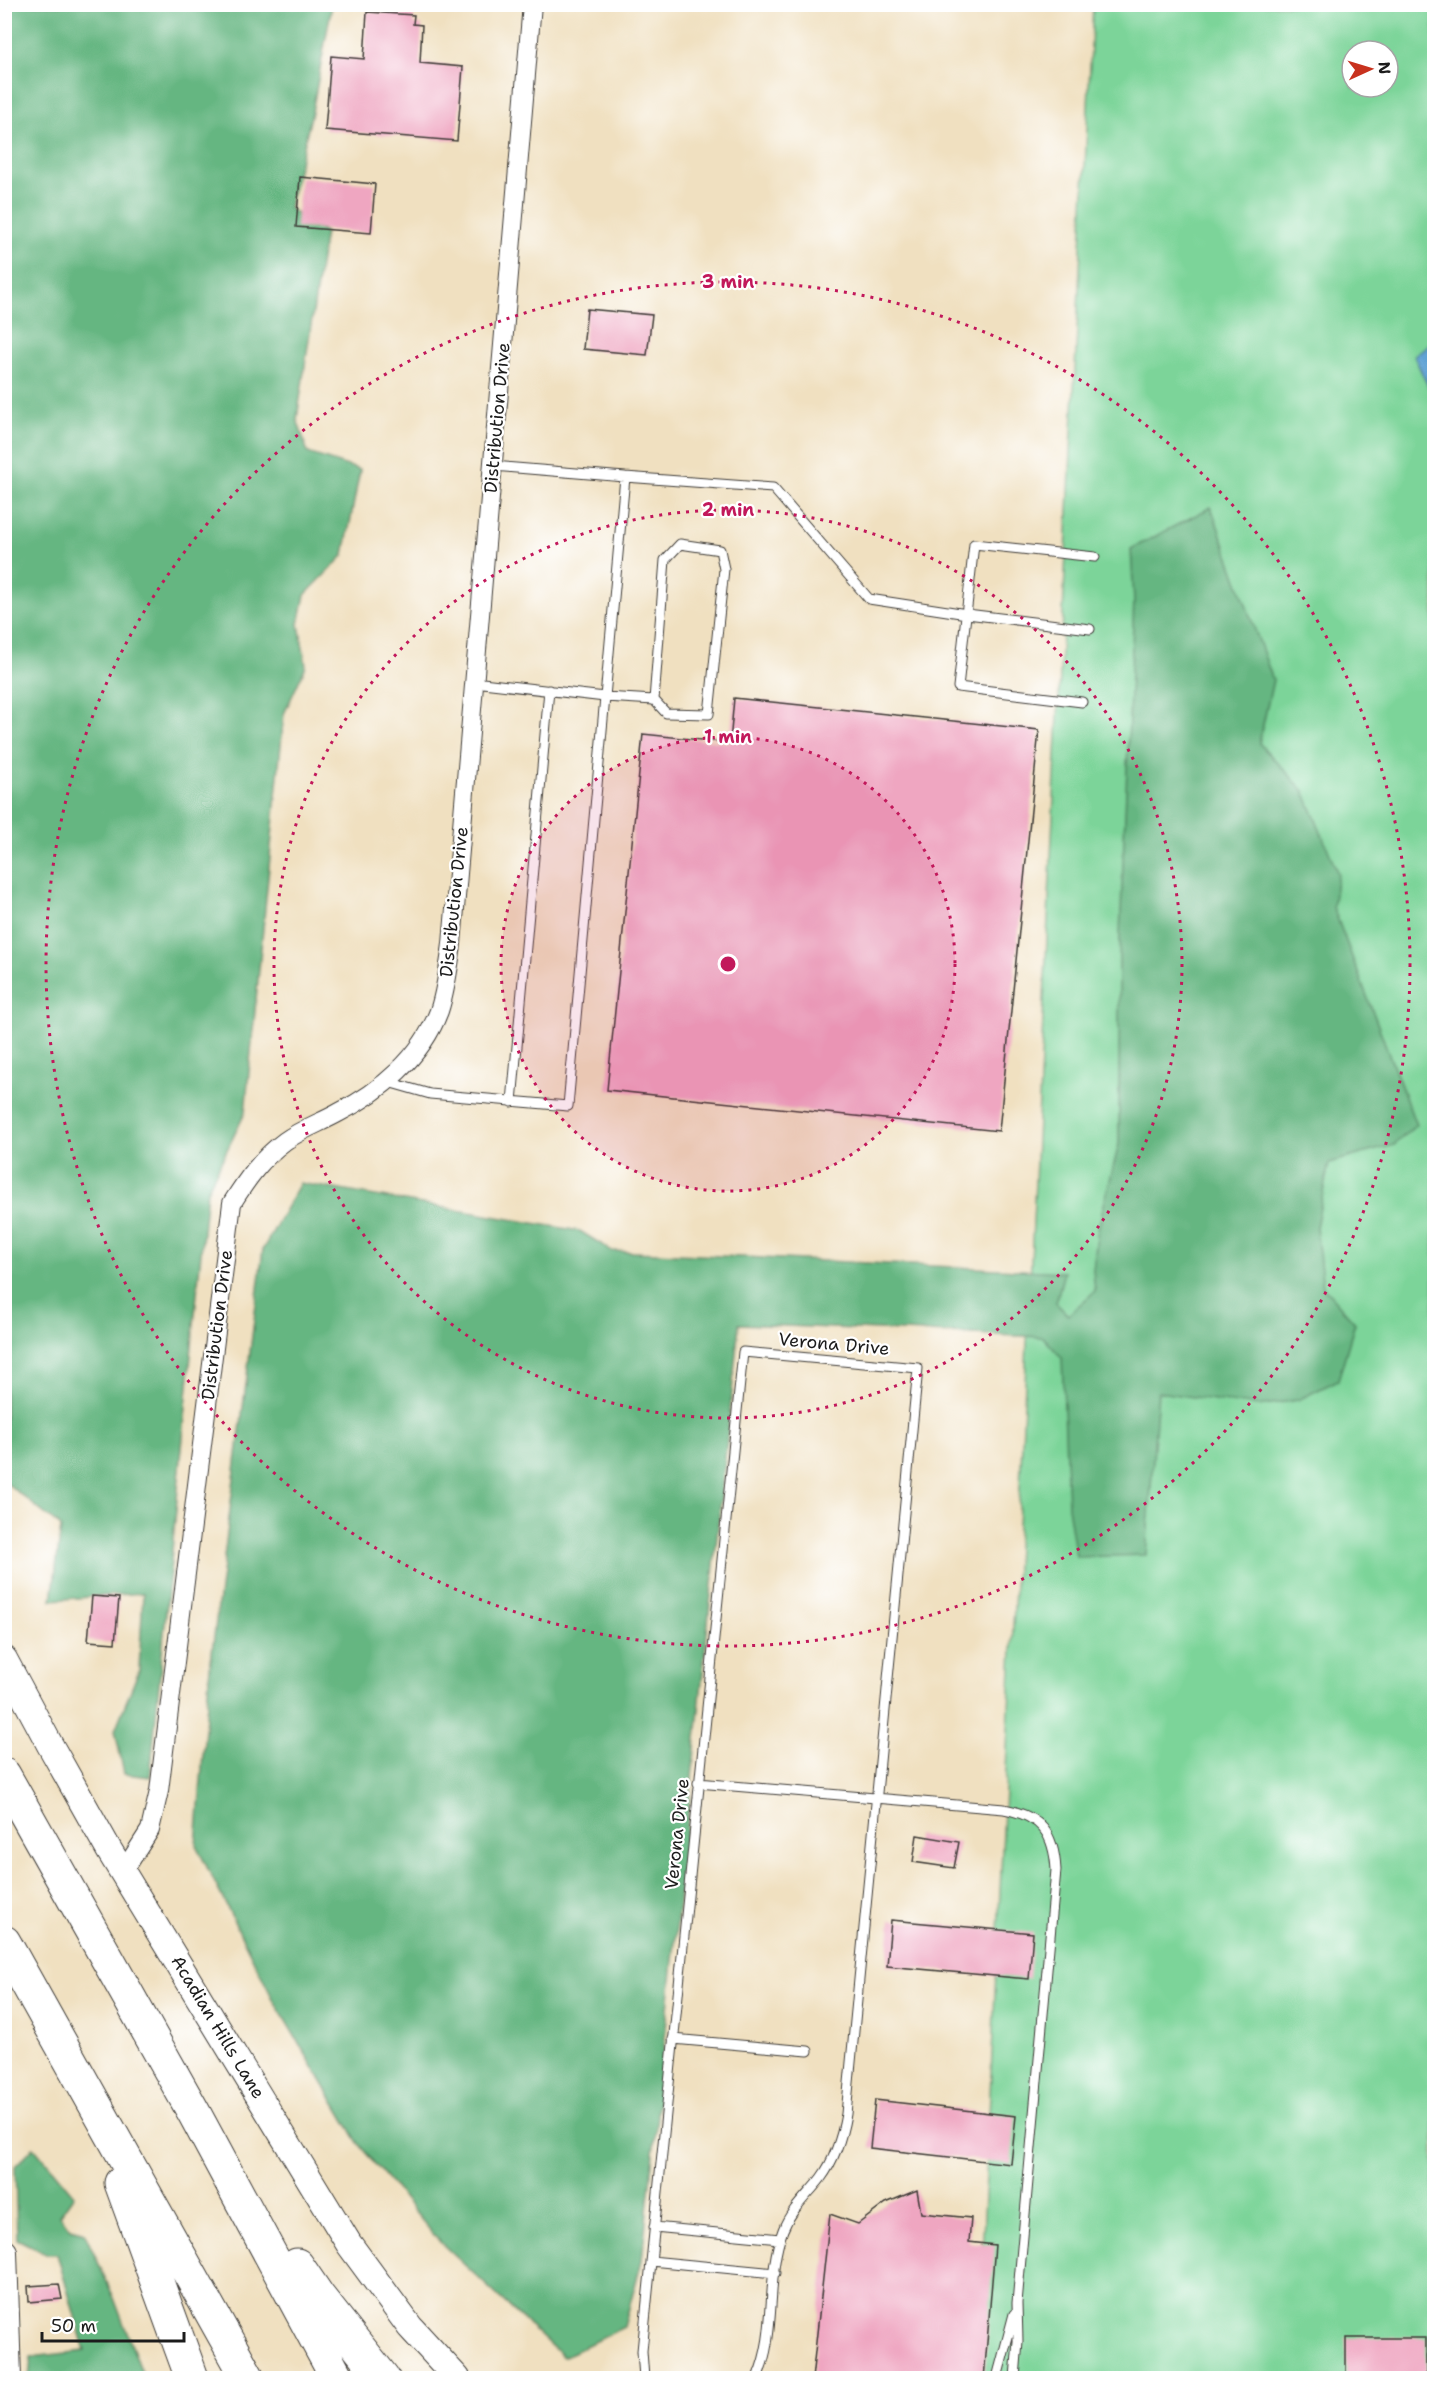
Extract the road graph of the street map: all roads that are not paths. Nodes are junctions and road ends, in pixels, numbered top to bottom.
1 (532, 4) edge
2 (493, 466) junction
3 (625, 477) junction
4 (1095, 557) dead end
5 (967, 614) junction
6 (1090, 629) dead end
7 (474, 682) junction
8 (549, 690) junction
9 (605, 697) junction
10 (654, 700) junction
11 (1082, 702) dead end
12 (388, 1082) junction
13 (512, 1102) junction
14 (4, 1659) edge
15 (4, 1775) edge
16 (698, 1783) junction
17 (877, 1798) junction
18 (123, 1872) junction
19 (4, 1942) edge
20 (673, 2039) junction
21 (808, 2051) dead end
22 (86, 2088) junction
23 (193, 2111) junction
24 (654, 2227) junction
25 (780, 2239) junction
26 (4, 2252) edge
27 (651, 2261) junction
28 (775, 2273) junction
29 (1017, 2303) junction
30 (8, 2379) edge
31 (192, 2379) edge
32 (248, 2379) edge
33 (337, 2379) edge
34 (383, 2379) edge
35 (457, 2379) edge
36 (644, 2379) edge
37 (757, 2379) edge
38 (997, 2379) edge
39 (1015, 2379) edge

1 - 2 street, Distribution Drive
2 - 3 lane
2 - 7 street, Distribution Drive
3 - 5 lane
3 - 9 lane
4 - 5 lane
5 - 6 lane
5 - 11 lane
7 - 8 lane
7 - 12 street, Distribution Drive
8 - 9 lane
8 - 13 lane
9 - 10 lane
9 - 13 lane
10 - 10 lane
12 - 13 lane
12 - 18 street, Distribution Drive
14 - 18 street, Acadian Hills Lane
15 - 23 highway
16 - 17 lane
16 - 17 lane, Verona Drive
16 - 20 lane, Verona Drive
17 - 25 lane, Verona Drive
17 - 29 lane
18 - 35 street, Acadian Hills Lane
19 - 22 highway
20 - 21 lane
20 - 24 lane, Verona Drive
22 - 31 highway
22 - 32 highway
23 - 33 highway
23 - 34 highway
24 - 25 lane
24 - 27 lane, Verona Drive
25 - 28 lane, Verona Drive
26 - 30 street
27 - 28 lane
27 - 36 lane, Verona Drive
28 - 37 lane, Verona Drive
29 - 38 lane
29 - 39 lane

